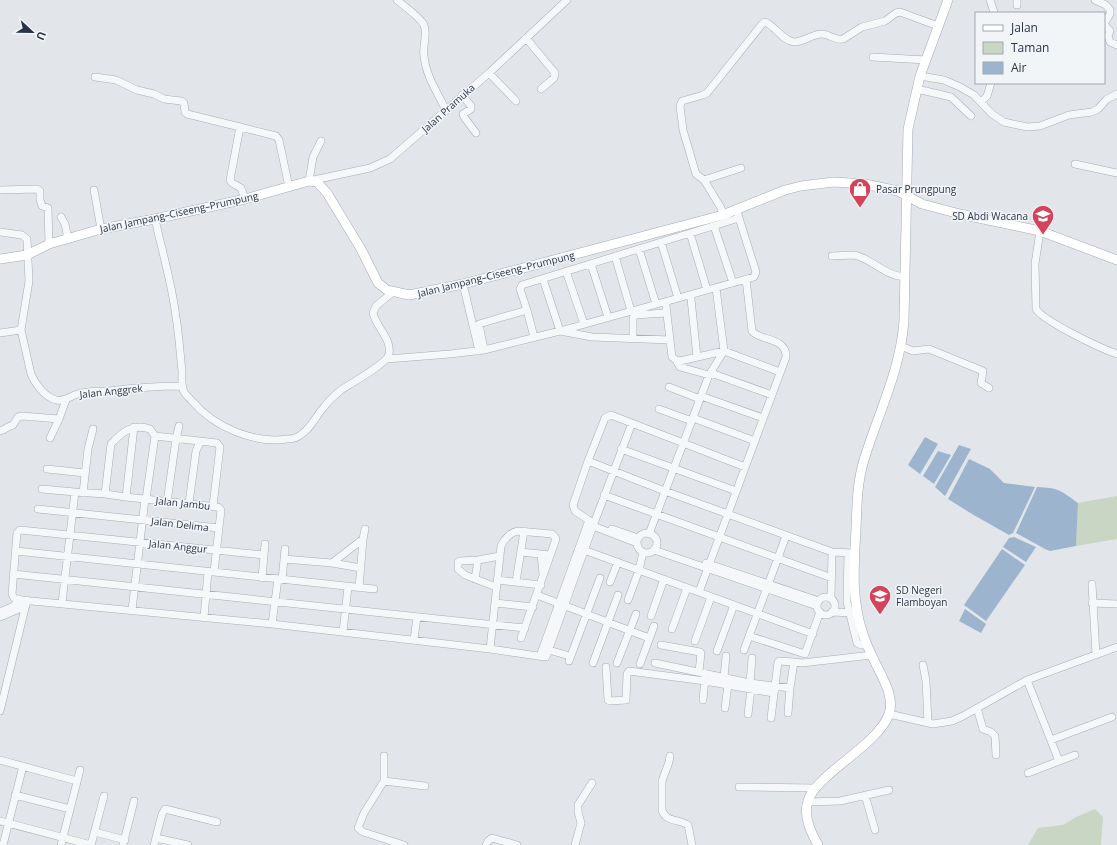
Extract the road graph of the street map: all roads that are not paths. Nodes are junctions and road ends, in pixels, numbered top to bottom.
1 (397, 0) edge
2 (567, 0) edge
3 (948, 0) edge
4 (990, 0) edge
5 (1095, 0) edge
6 (994, 12) edge
7 (1105, 22) edge
8 (1105, 25) edge
9 (938, 26) junction
10 (526, 38) junction
11 (1117, 46) edge
12 (873, 57) dead end
13 (926, 60) junction
14 (489, 73) junction
15 (920, 76) junction
16 (95, 77) dead end
17 (991, 84) edge
18 (917, 88) junction
19 (542, 89) dead end
20 (1117, 94) edge
21 (462, 95) junction
22 (516, 102) dead end
23 (981, 102) junction
24 (446, 110) junction
25 (971, 116) dead end
26 (240, 128) junction
27 (476, 133) dead end
28 (321, 141) dead end
29 (1075, 164) dead end
30 (741, 168) dead end
31 (1117, 173) edge
32 (704, 180) junction
33 (309, 181) junction
34 (289, 187) junction
35 (0, 190) edge
36 (94, 190) dead end
37 (906, 196) junction
38 (244, 199) junction
39 (738, 214) junction
40 (723, 215) junction
41 (61, 217) dead end
42 (155, 219) junction
43 (714, 226) junction
44 (101, 229) junction
45 (1040, 231) junction
46 (0, 232) edge
47 (690, 233) junction
48 (68, 239) junction
49 (661, 242) junction
50 (49, 244) junction
51 (639, 249) junction
52 (27, 255) junction
53 (615, 256) junction
54 (832, 256) dead end
55 (0, 259) edge
56 (1117, 260) edge
57 (591, 264) junction
58 (566, 272) junction
59 (904, 277) junction
60 (543, 279) junction
61 (746, 279) junction
62 (733, 283) junction
63 (463, 284) junction
64 (716, 288) junction
65 (706, 290) junction
66 (393, 292) junction
67 (678, 298) junction
68 (691, 299) dead end
69 (656, 304) junction
70 (527, 310) junction
71 (631, 311) junction
72 (608, 317) junction
73 (584, 324) junction
74 (21, 330) junction
75 (560, 331) junction
76 (0, 333) edge
77 (534, 337) junction
78 (633, 339) junction
79 (670, 340) junction
80 (901, 346) junction
81 (482, 350) junction
82 (724, 351) junction
83 (1117, 354) edge
84 (697, 357) junction
85 (387, 359) junction
86 (676, 360) junction
87 (780, 372) junction
88 (710, 374) junction
89 (182, 386) junction
90 (669, 387) dead end
91 (989, 388) dead end
92 (772, 395) junction
93 (701, 397) junction
94 (66, 400) junction
95 (659, 409) dead end
96 (763, 418) junction
97 (60, 419) junction
98 (692, 420) junction
99 (632, 423) junction
100 (179, 426) dead end
101 (134, 427) junction
102 (93, 429) dead end
103 (0, 431) edge
104 (155, 436) junction
105 (50, 438) dead end
106 (176, 439) junction
107 (755, 441) junction
108 (200, 442) junction
109 (684, 444) junction
110 (621, 449) junction
111 (588, 461) junction
112 (746, 467) junction
113 (47, 469) dead end
114 (674, 469) junction
115 (612, 471) junction
116 (85, 473) junction
117 (42, 489) dead end
118 (75, 492) junction
119 (666, 492) junction
120 (736, 492) junction
121 (83, 493) junction
122 (105, 494) junction
123 (604, 495) junction
124 (126, 497) junction
125 (146, 499) junction
126 (168, 502) junction
127 (189, 503) junction
128 (216, 507) junction
129 (38, 509) dead end
130 (72, 512) junction
131 (658, 514) junction
132 (728, 515) junction
133 (142, 520) junction
134 (590, 522) junction
135 (219, 528) junction
136 (365, 529) dead end
137 (524, 531) junction
138 (70, 534) junction
139 (649, 534) junction
140 (786, 536) junction
141 (720, 537) junction
142 (363, 539) junction
143 (638, 541) junction
144 (139, 542) junction
145 (265, 544) dead end
146 (655, 548) junction
147 (285, 549) dead end
148 (216, 550) junction
149 (584, 550) junction
150 (16, 551) junction
151 (521, 552) junction
152 (643, 552) junction
153 (832, 552) junction
154 (851, 553) junction
155 (541, 554) junction
156 (264, 555) junction
157 (550, 555) junction
158 (500, 556) junction
159 (68, 557) junction
160 (284, 559) junction
161 (778, 559) junction
162 (478, 560) junction
163 (618, 562) junction
164 (332, 563) junction
165 (136, 564) junction
166 (709, 567) junction
167 (361, 568) junction
168 (639, 570) junction
169 (211, 572) junction
170 (13, 574) junction
171 (543, 577) junction
172 (262, 578) junction
173 (600, 578) dead end
174 (832, 578) junction
175 (280, 579) junction
176 (475, 579) junction
177 (664, 579) junction
178 (65, 580) junction
179 (516, 582) junction
180 (610, 582) dead end
181 (497, 583) junction
182 (1092, 584) dead end
183 (540, 585) junction
184 (134, 587) junction
185 (348, 587) junction
186 (767, 587) junction
187 (359, 588) junction
188 (687, 588) junction
189 (374, 589) dead end
190 (699, 592) junction
191 (206, 595) junction
192 (537, 595) junction
193 (618, 595) dead end
194 (711, 597) junction
195 (23, 599) junction
196 (628, 600) dead end
197 (833, 600) junction
198 (275, 602) junction
199 (851, 602) junction
200 (62, 603) junction
201 (495, 603) junction
202 (1092, 603) junction
203 (1117, 604) edge
204 (562, 605) junction
205 (734, 605) junction
206 (532, 606) junction
207 (819, 607) junction
208 (345, 609) junction
209 (132, 610) junction
210 (0, 612) edge
211 (832, 612) junction
212 (853, 613) junction
213 (23, 614) junction
214 (587, 614) junction
215 (636, 614) dead end
216 (757, 614) junction
217 (651, 616) dead end
218 (0, 617) edge
219 (204, 617) junction
220 (417, 617) junction
221 (0, 621) edge
222 (608, 622) junction
223 (272, 624) junction
224 (492, 625) junction
225 (654, 626) dead end
226 (525, 628) junction
227 (672, 629) dead end
228 (629, 631) junction
229 (343, 632) junction
230 (813, 634) junction
231 (749, 636) junction
232 (521, 638) dead end
233 (649, 638) junction
234 (414, 640) junction
235 (695, 640) dead end
236 (661, 645) dead end
237 (490, 648) junction
238 (1117, 648) edge
239 (548, 650) junction
240 (744, 650) dead end
241 (717, 651) dead end
242 (1096, 654) junction
243 (872, 655) junction
244 (540, 656) junction
245 (726, 656) dead end
246 (752, 658) dead end
247 (617, 662) dead end
248 (794, 662) junction
249 (593, 663) dead end
250 (655, 663) dead end
251 (640, 664) dead end
252 (923, 665) dead end
253 (606, 667) dead end
254 (703, 676) junction
255 (724, 677) junction
256 (1027, 680) junction
257 (728, 685) junction
258 (751, 686) junction
259 (790, 688) junction
260 (774, 690) junction
261 (703, 700) dead end
262 (725, 708) dead end
263 (977, 708) junction
264 (0, 711) edge
265 (788, 713) dead end
266 (748, 714) dead end
267 (889, 714) junction
268 (1112, 717) dead end
269 (771, 718) dead end
270 (928, 723) junction
271 (1051, 740) junction
272 (1075, 754) dead end
273 (996, 755) dead end
274 (384, 756) dead end
275 (670, 756) dead end
276 (0, 760) edge
277 (1059, 761) junction
278 (23, 766) junction
279 (80, 770) dead end
280 (1028, 773) dead end
281 (77, 781) junction
282 (384, 781) junction
283 (592, 783) dead end
284 (425, 786) dead end
285 (739, 787) dead end
286 (815, 788) junction
287 (889, 790) dead end
288 (15, 795) junction
289 (864, 795) junction
290 (104, 796) dead end
291 (134, 801) dead end
292 (808, 802) junction
293 (70, 809) junction
294 (0, 821) edge
295 (217, 822) dead end
296 (8, 824) junction
297 (875, 830) dead end
298 (95, 832) junction
299 (62, 841) edge
300 (124, 842) edge
301 (155, 842) edge
302 (173, 844) edge
303 (3, 845) edge
304 (91, 845) edge
305 (188, 845) edge
306 (404, 845) edge
307 (486, 845) edge
308 (517, 845) edge
309 (575, 845) edge
310 (692, 845) edge
311 (818, 845) edge

1 - 24 street
2 - 10 street, Jalan Pramuka
3 - 9 main road
4 - 6 street
5 - 7 street
8 - 11 street
9 - 13 main road
9 - 32 street
10 - 14 street, Jalan Pramuka
10 - 19 street
12 - 13 street
13 - 15 main road
14 - 21 street, Jalan Pramuka
14 - 22 street
15 - 18 main road
15 - 23 street
16 - 26 street
17 - 23 street
18 - 25 street
18 - 37 main road
20 - 23 street
21 - 24 street, Jalan Pramuka
21 - 27 street
24 - 33 street, Jalan Pramuka
26 - 34 street
26 - 38 street
28 - 33 street
29 - 31 street
30 - 32 street
32 - 40 street
33 - 34 main road, Jalan Jampang–Ciseeng–Prumpung
33 - 66 main road, Jalan Jampang–Ciseeng–Prumpung
34 - 38 main road, Jalan Jampang–Ciseeng–Prumpung
35 - 50 street
36 - 44 street
37 - 39 main road, Jalan Jampang–Ciseeng–Prumpung
37 - 45 main road, Jalan Jampang–Ciseeng–Prumpung
37 - 59 main road
38 - 42 main road, Jalan Jampang–Ciseeng–Prumpung
39 - 40 main road, Jalan Jampang–Ciseeng–Prumpung
39 - 43 street
39 - 61 street
40 - 63 main road, Jalan Jampang–Ciseeng–Prumpung
41 - 48 street
42 - 44 main road, Jalan Jampang–Ciseeng–Prumpung
42 - 89 street
43 - 47 street
43 - 62 street
44 - 48 main road, Jalan Jampang–Ciseeng–Prumpung
45 - 56 main road, Jalan Jampang–Ciseeng–Prumpung
45 - 83 street
46 - 52 street, Jalan Anggrek
47 - 49 street
47 - 65 street
48 - 50 main road, Jalan Jampang–Ciseeng–Prumpung
49 - 51 street
49 - 67 street
50 - 52 main road, Jalan Jampang–Ciseeng–Prumpung
51 - 53 street
51 - 69 street
52 - 55 main road, Jalan Jampang–Ciseeng–Prumpung
52 - 74 street, Jalan Anggrek
53 - 57 street
53 - 71 street
54 - 59 street
57 - 58 street
57 - 72 street
58 - 60 street
58 - 73 street
59 - 80 main road
60 - 70 street
60 - 75 street
61 - 62 street
61 - 87 street
62 - 64 street
63 - 66 main road, Jalan Jampang–Ciseeng–Prumpung
63 - 81 street
64 - 65 street
64 - 82 street
65 - 67 street
66 - 85 street
67 - 69 street
68 - 84 street
69 - 71 street
70 - 77 street
70 - 81 street
71 - 72 street
72 - 73 street
73 - 75 street
74 - 76 street
74 - 94 street, Jalan Anggrek
75 - 77 street
75 - 78 street
77 - 81 street
78 - 79 street
78 - 79 street
79 - 86 street
80 - 91 street
80 - 154 main road
81 - 85 street
82 - 84 street
82 - 87 street
82 - 88 street
84 - 86 street
85 - 89 street
86 - 88 street
87 - 92 street
88 - 92 street
88 - 93 street
89 - 94 street, Jalan Anggrek
90 - 93 street
92 - 96 street
93 - 96 street
93 - 98 street
94 - 97 street
95 - 98 street
96 - 107 street
97 - 103 street
97 - 105 street
98 - 107 street
98 - 109 street
99 - 109 street
99 - 110 street
99 - 111 street
100 - 106 street
101 - 104 street
101 - 122 street
101 - 124 street
102 - 116 street
104 - 106 street
104 - 125 street
106 - 108 street
106 - 126 street
107 - 112 street
108 - 127 street
108 - 128 street
109 - 112 street
109 - 114 street
110 - 114 street
110 - 115 street
111 - 115 street
111 - 134 street
112 - 120 street
113 - 116 street
114 - 119 street
114 - 120 street
115 - 119 street
115 - 123 street
116 - 121 street
117 - 118 street, Jalan Jambu
118 - 121 street, Jalan Jambu
118 - 130 street
119 - 131 street
119 - 132 street
120 - 132 street
121 - 122 street, Jalan Jambu
122 - 124 street, Jalan Jambu
123 - 131 street
123 - 134 street
124 - 125 street, Jalan Jambu
125 - 126 street, Jalan Jambu
125 - 133 street
126 - 127 street, Jalan Jambu
127 - 128 street, Jalan Jambu
128 - 135 street
129 - 130 street, Jalan Delima
130 - 133 street, Jalan Delima
130 - 138 street
131 - 139 street
131 - 141 street
132 - 140 street
132 - 141 street
133 - 135 street, Jalan Delima
133 - 144 street
134 - 143 street
134 - 149 street
134 - 204 street
135 - 148 street
136 - 142 street
137 - 151 street
137 - 157 street
137 - 158 street
138 - 144 street, Jalan Anggur
138 - 150 street, Jalan Anggur
138 - 159 street
139 - 143 street
139 - 146 street
140 - 153 street
140 - 161 street
141 - 161 street
141 - 166 street
142 - 164 street
142 - 167 street
143 - 152 street
144 - 148 street, Jalan Anggur
144 - 165 street
145 - 156 street
146 - 152 street
146 - 166 street
147 - 160 street
148 - 156 street, Jalan Anggur
148 - 169 street
149 - 163 street
149 - 204 street
150 - 159 street
150 - 170 street
151 - 155 street
151 - 179 street
152 - 168 street
153 - 154 street
153 - 174 street
154 - 199 main road
155 - 157 street
155 - 171 street
156 - 172 street
157 - 171 street
158 - 162 street
158 - 181 street
159 - 165 street
159 - 178 street
160 - 164 street
160 - 175 street
161 - 174 street
161 - 186 street
162 - 176 street
162 - 176 street
163 - 168 street
163 - 180 street
164 - 167 street
165 - 169 street
165 - 184 street
166 - 186 street
166 - 190 street
167 - 187 street
168 - 177 street
168 - 196 street
169 - 172 street
169 - 191 street
170 - 178 street
170 - 195 street
171 - 183 street
172 - 175 street
173 - 214 street
174 - 197 street
175 - 185 street
175 - 198 street
176 - 181 street
177 - 188 street
177 - 217 street
178 - 184 street
178 - 200 street
179 - 181 street
179 - 183 street
181 - 201 street
182 - 202 street
183 - 192 street
184 - 191 street
184 - 209 street
185 - 187 street
185 - 208 street
186 - 207 street
186 - 216 street
187 - 189 street
188 - 190 street
188 - 227 street
190 - 194 street
191 - 198 street
191 - 219 street
192 - 204 street
192 - 206 street
193 - 222 street
194 - 205 street
194 - 235 street
195 - 200 street
195 - 210 street
195 - 213 street
195 - 218 street
197 - 199 street
197 - 207 street
197 - 211 street
198 - 208 street
198 - 223 street
199 - 212 main road
200 - 209 street
201 - 206 street
201 - 224 street
202 - 203 street
202 - 242 street
204 - 214 street
204 - 239 street
204 - 244 street
205 - 216 street
205 - 241 street
206 - 226 street
207 - 211 street
207 - 230 street
208 - 220 street
208 - 229 street
209 - 219 street
211 - 212 street
212 - 243 main road
213 - 221 street
213 - 264 street
214 - 222 street
214 - 239 street
215 - 228 street
216 - 230 street
216 - 231 street
219 - 223 street
220 - 224 street
220 - 234 street
222 - 228 street
222 - 249 street
223 - 229 street
224 - 226 street
224 - 237 street
225 - 233 street
226 - 232 street
228 - 233 street
228 - 247 street
229 - 234 street
230 - 231 street
231 - 240 street
233 - 251 street
234 - 237 street
236 - 254 street
237 - 244 street
238 - 242 street
239 - 244 street
242 - 256 street
243 - 248 street
243 - 267 main road
245 - 255 street
246 - 258 street
248 - 259 street
248 - 260 street
250 - 254 street
252 - 270 street
253 - 254 street
254 - 255 street
254 - 257 street
254 - 261 street
255 - 258 street
256 - 263 street
256 - 271 street
257 - 258 street
257 - 262 street
258 - 260 street
258 - 266 street
259 - 260 street
259 - 265 street
260 - 269 street
263 - 270 street
263 - 273 street
267 - 270 street
267 - 286 main road
268 - 271 street
271 - 277 street
272 - 277 street
274 - 282 street
275 - 310 street
276 - 278 street
277 - 280 street
278 - 281 street
278 - 288 street
279 - 281 street
281 - 293 street
282 - 284 street
282 - 306 street
283 - 309 street
285 - 286 street
286 - 292 main road
287 - 289 street
288 - 293 street
288 - 296 street
289 - 292 street
289 - 297 street
290 - 298 street
291 - 300 street
292 - 311 main road
293 - 299 street
294 - 296 street
295 - 301 street
296 - 299 street
296 - 303 street
298 - 300 street
298 - 304 street
299 - 304 street
301 - 302 street
302 - 305 street
307 - 308 street

